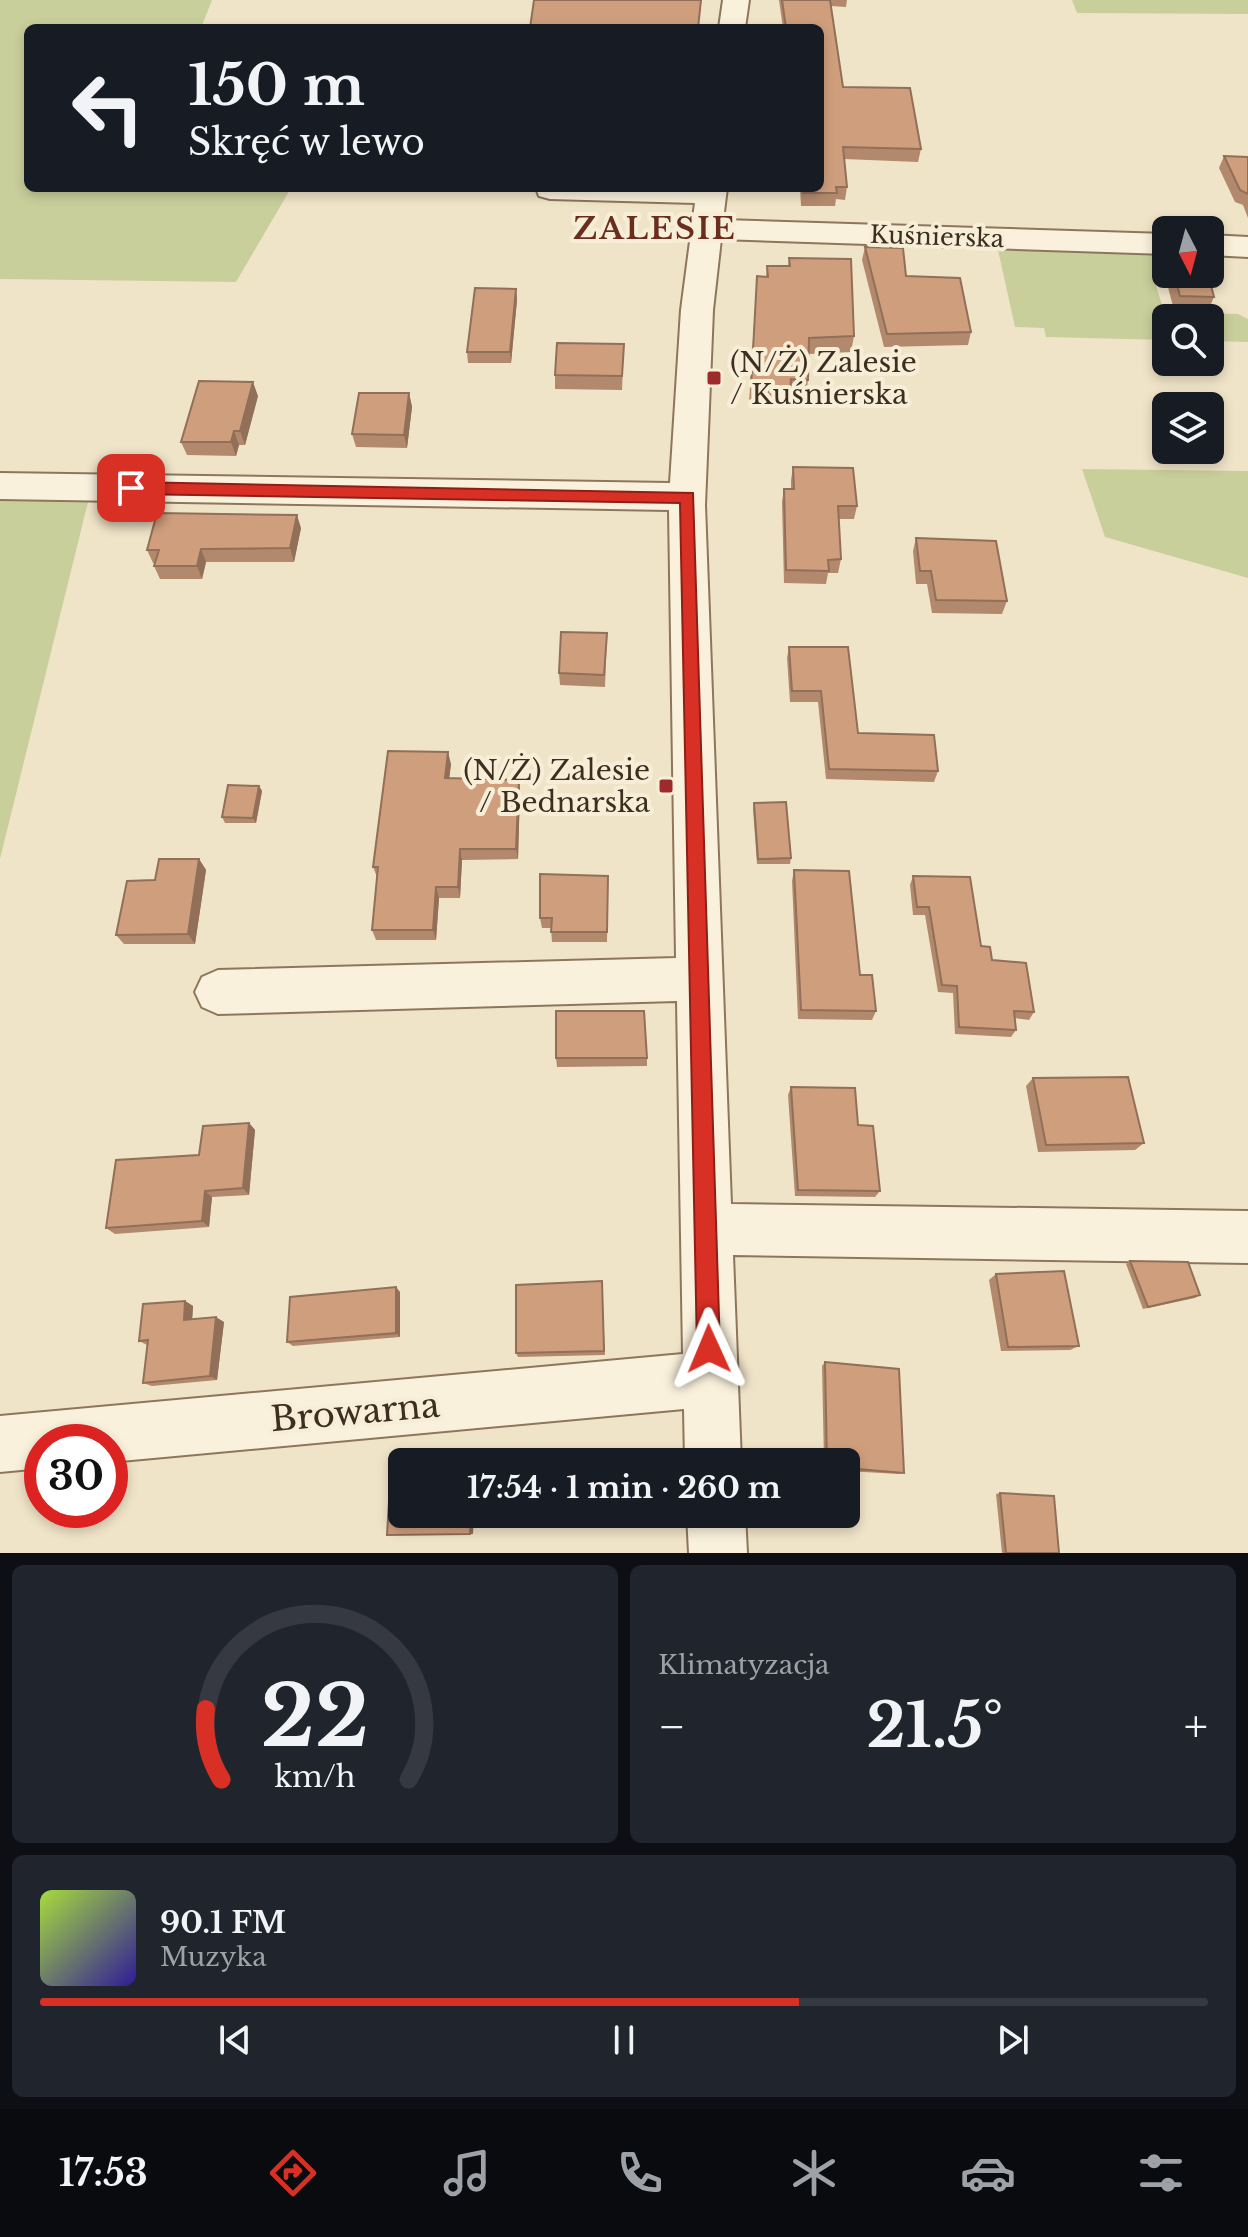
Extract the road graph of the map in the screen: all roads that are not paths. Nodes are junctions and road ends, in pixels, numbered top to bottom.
1 (736, 0) edge
2 (733, 24) edge
3 (712, 192) edge
4 (708, 229) junction
5 (1152, 244) edge
6 (1224, 246) edge
7 (1248, 247) edge
8 (0, 486) edge
9 (688, 497) junction
10 (699, 979) junction
11 (218, 992) dead end
12 (706, 1229) junction
13 (1248, 1237) edge
14 (709, 1379) junction
15 (0, 1444) edge
16 (712, 1448) edge
17 (717, 1528) edge
18 (718, 1553) edge

1 - 2 street
3 - 4 street
4 - 5 street, Kuśnierska
4 - 9 street
6 - 7 street
8 - 9 street
9 - 10 street
10 - 11 street
10 - 12 street
12 - 13 street
12 - 14 street
14 - 15 street, Browarna
14 - 16 street
17 - 18 street

